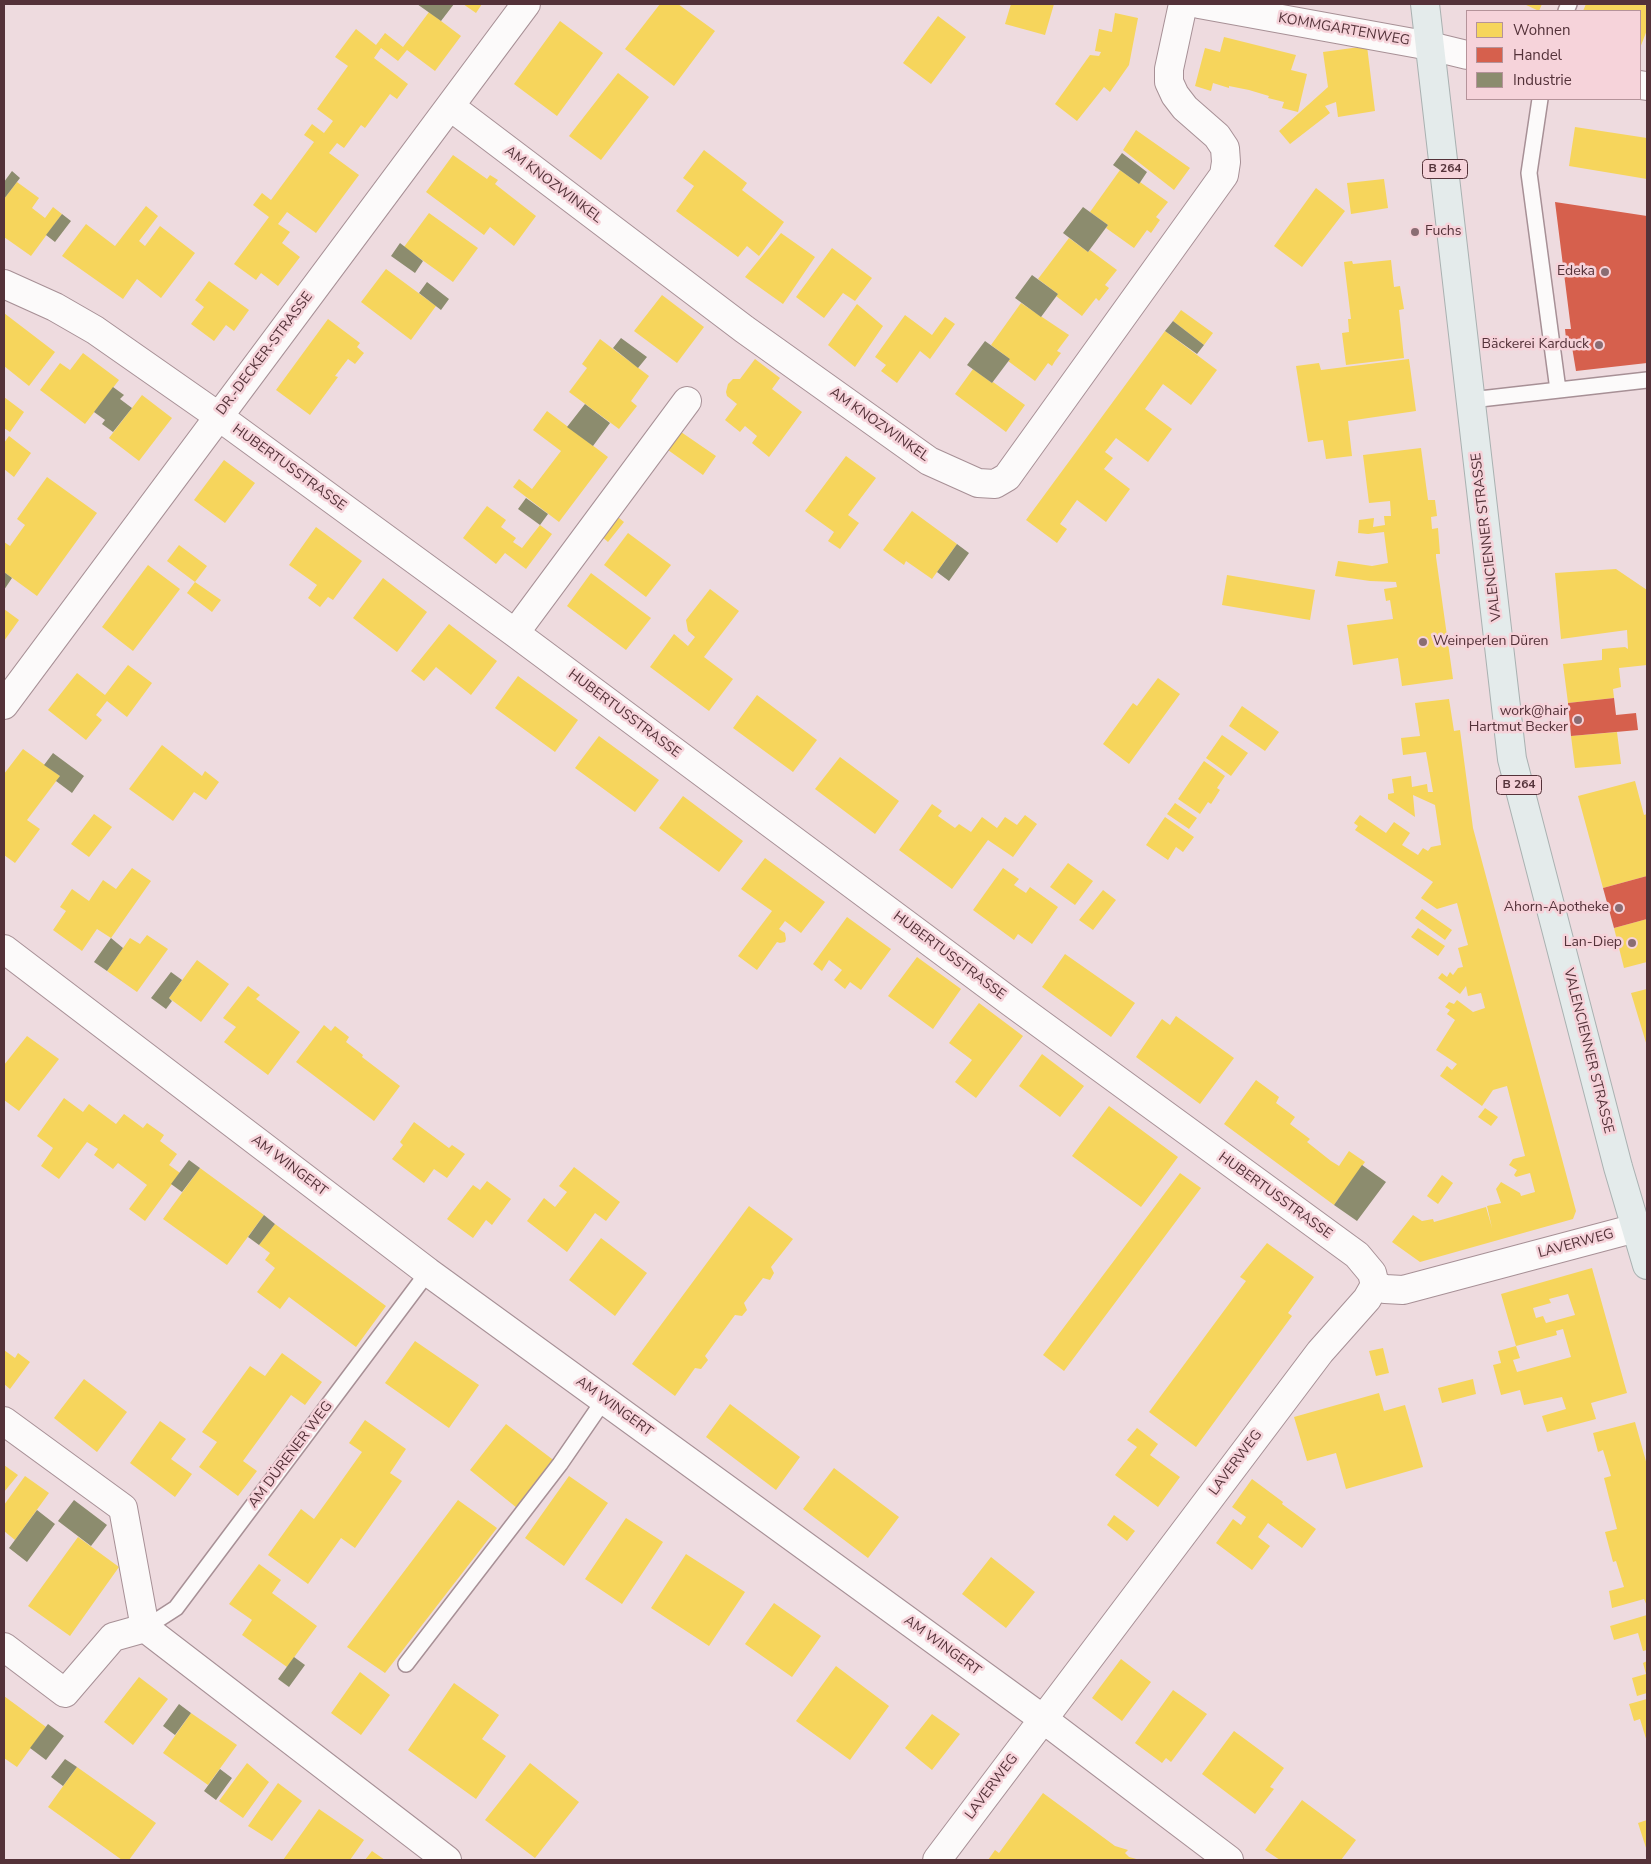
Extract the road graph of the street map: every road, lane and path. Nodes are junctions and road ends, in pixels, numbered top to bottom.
1 (526, 4) edge
2 (1183, 4) edge
3 (1199, 4) edge
4 (1425, 4) edge
5 (1430, 46) junction
6 (1466, 55) edge
7 (1540, 100) edge
8 (450, 107) junction
9 (4, 284) edge
10 (1647, 380) edge
11 (1558, 390) junction
12 (1471, 400) junction
13 (687, 401) dead end
14 (218, 416) junction
15 (514, 633) junction
16 (4, 705) edge
17 (4, 949) edge
18 (1636, 1228) junction
19 (1647, 1265) edge
20 (428, 1272) junction
21 (1375, 1285) junction
22 (604, 1400) junction
23 (4, 1421) edge
24 (145, 1628) junction
25 (4, 1647) edge
26 (406, 1664) dead end
27 (1043, 1719) junction
28 (447, 1860) edge
29 (937, 1860) edge
30 (1229, 1860) edge

1 - 8 street, DR.-DECKER-STRASSE
2 - 8 street, AM KNOZWINKEL
3 - 5 street, KOMMGARTENWEG
4 - 5 main road, VALENCIENNER STRASSE / B 264
5 - 6 street, KOMMGARTENWEG
5 - 12 main road, VALENCIENNER STRASSE / B 264
7 - 11 lane
8 - 14 street, DR.-DECKER-STRASSE
9 - 14 street, HUBERTUSSTRASSE
10 - 11 lane
11 - 12 lane
12 - 18 main road, VALENCIENNER STRASSE / B 264
13 - 15 street
14 - 15 street, HUBERTUSSTRASSE
14 - 16 street, DR.-DECKER-STRASSE
15 - 21 street, HUBERTUSSTRASSE
17 - 20 street, AM WINGERT
18 - 19 main road, VALENCIENNER STRASSE / B 264
18 - 21 street, LAVERWEG
20 - 22 street, AM WINGERT
20 - 24 lane, AM DÜRENER WEG
21 - 27 street, LAVERWEG
22 - 26 lane
22 - 27 street, AM WINGERT
23 - 24 street
24 - 25 street, AM DÜRENER WEG
24 - 28 street
27 - 29 street, LAVERWEG
27 - 30 street, AM WINGERT

